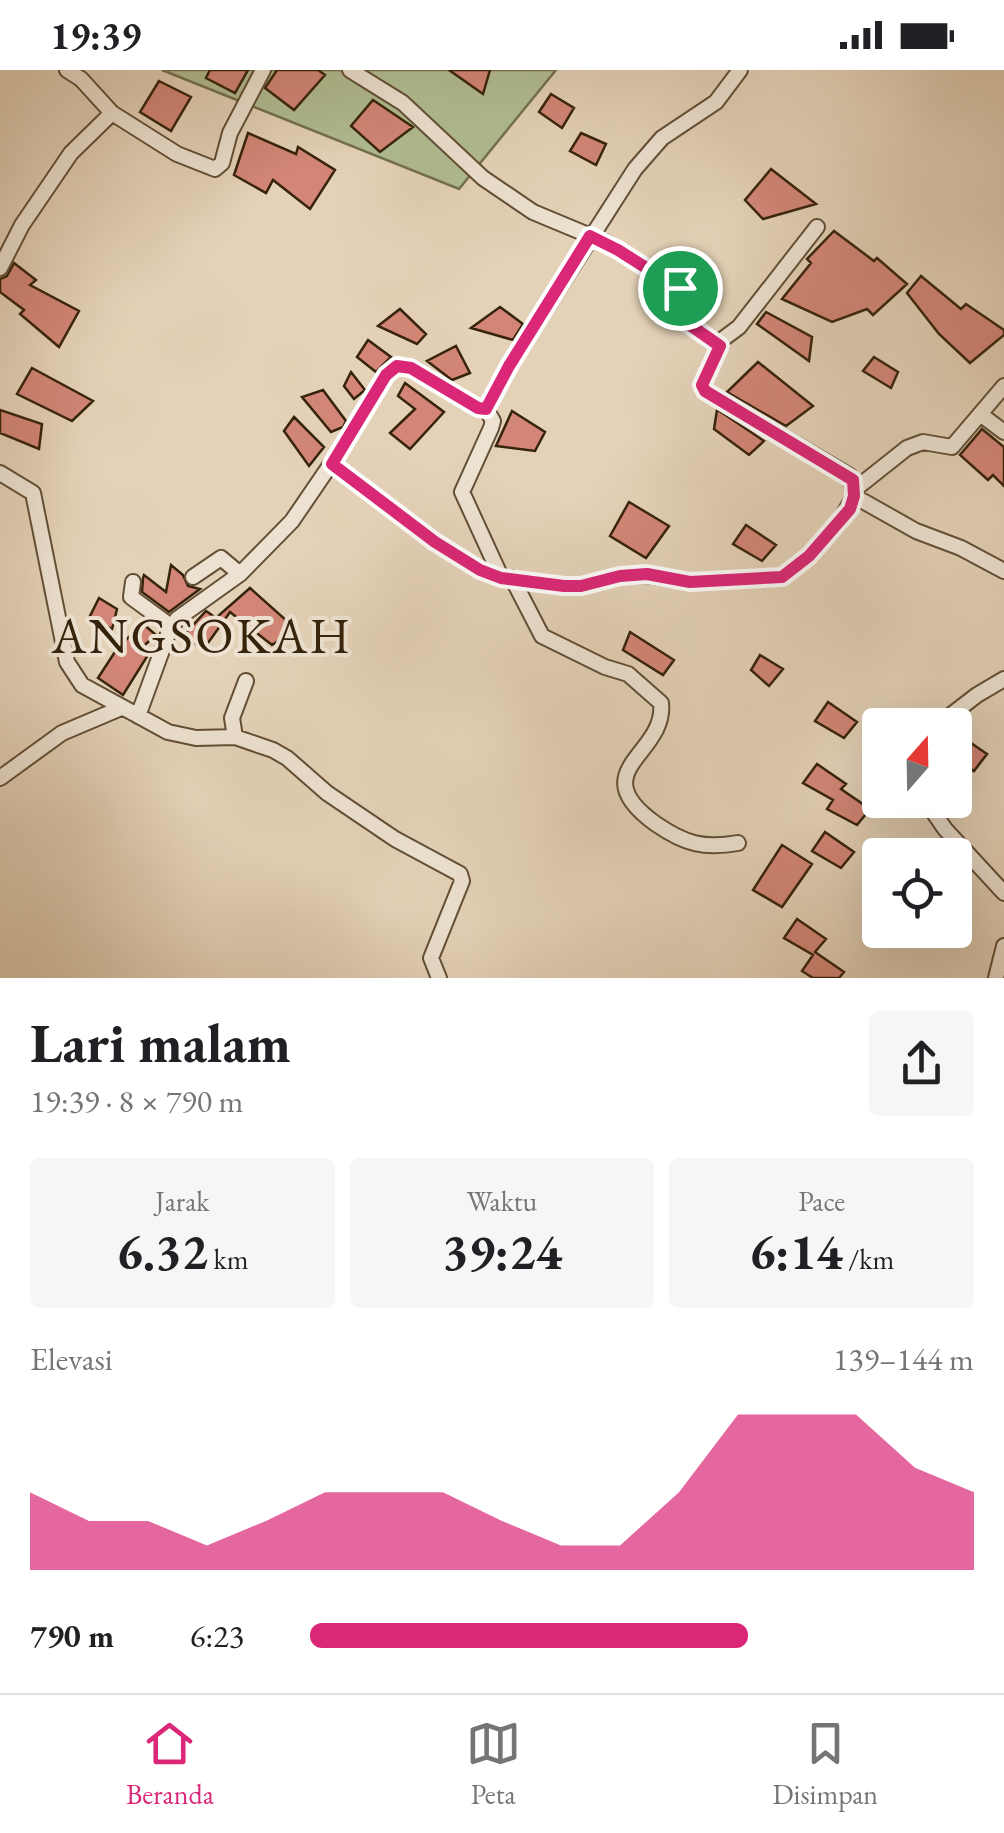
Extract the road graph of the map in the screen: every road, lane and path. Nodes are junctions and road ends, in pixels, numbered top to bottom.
1 (67, 70) edge
2 (263, 70) edge
3 (350, 70) edge
4 (740, 70) edge
5 (112, 113) junction
6 (817, 226) dead end
7 (590, 236) junction
8 (0, 268) edge
9 (719, 342) junction
10 (1004, 386) edge
11 (486, 409) junction
12 (980, 414) junction
13 (1004, 432) edge
14 (332, 464) junction
15 (0, 473) edge
16 (854, 493) junction
17 (1004, 571) edge
18 (240, 574) junction
19 (194, 578) dead end
20 (506, 578) junction
21 (133, 582) dead end
22 (172, 627) junction
23 (1004, 680) edge
24 (246, 681) dead end
25 (82, 685) junction
26 (106, 690) dead end
27 (121, 708) junction
28 (960, 708) edge
29 (138, 716) junction
30 (235, 737) junction
31 (0, 778) edge
32 (937, 818) edge
33 (738, 843) dead end
34 (1004, 893) edge
35 (1004, 946) edge
36 (438, 978) edge
37 (996, 978) edge

1 - 5 street
2 - 5 street
3 - 7 street
4 - 7 street
5 - 8 street
6 - 9 street
7 - 9 street
7 - 11 street
9 - 16 street
10 - 12 street
11 - 14 street
11 - 20 street
12 - 13 street
12 - 16 street
14 - 18 street
14 - 20 street
15 - 25 street
16 - 17 street
16 - 20 street
18 - 19 street
18 - 22 street
20 - 33 street
21 - 22 street
22 - 29 street
23 - 28 street
24 - 30 street
25 - 26 street
25 - 27 street
27 - 29 street
27 - 31 street
29 - 30 street
30 - 36 street
32 - 34 street
35 - 37 street

